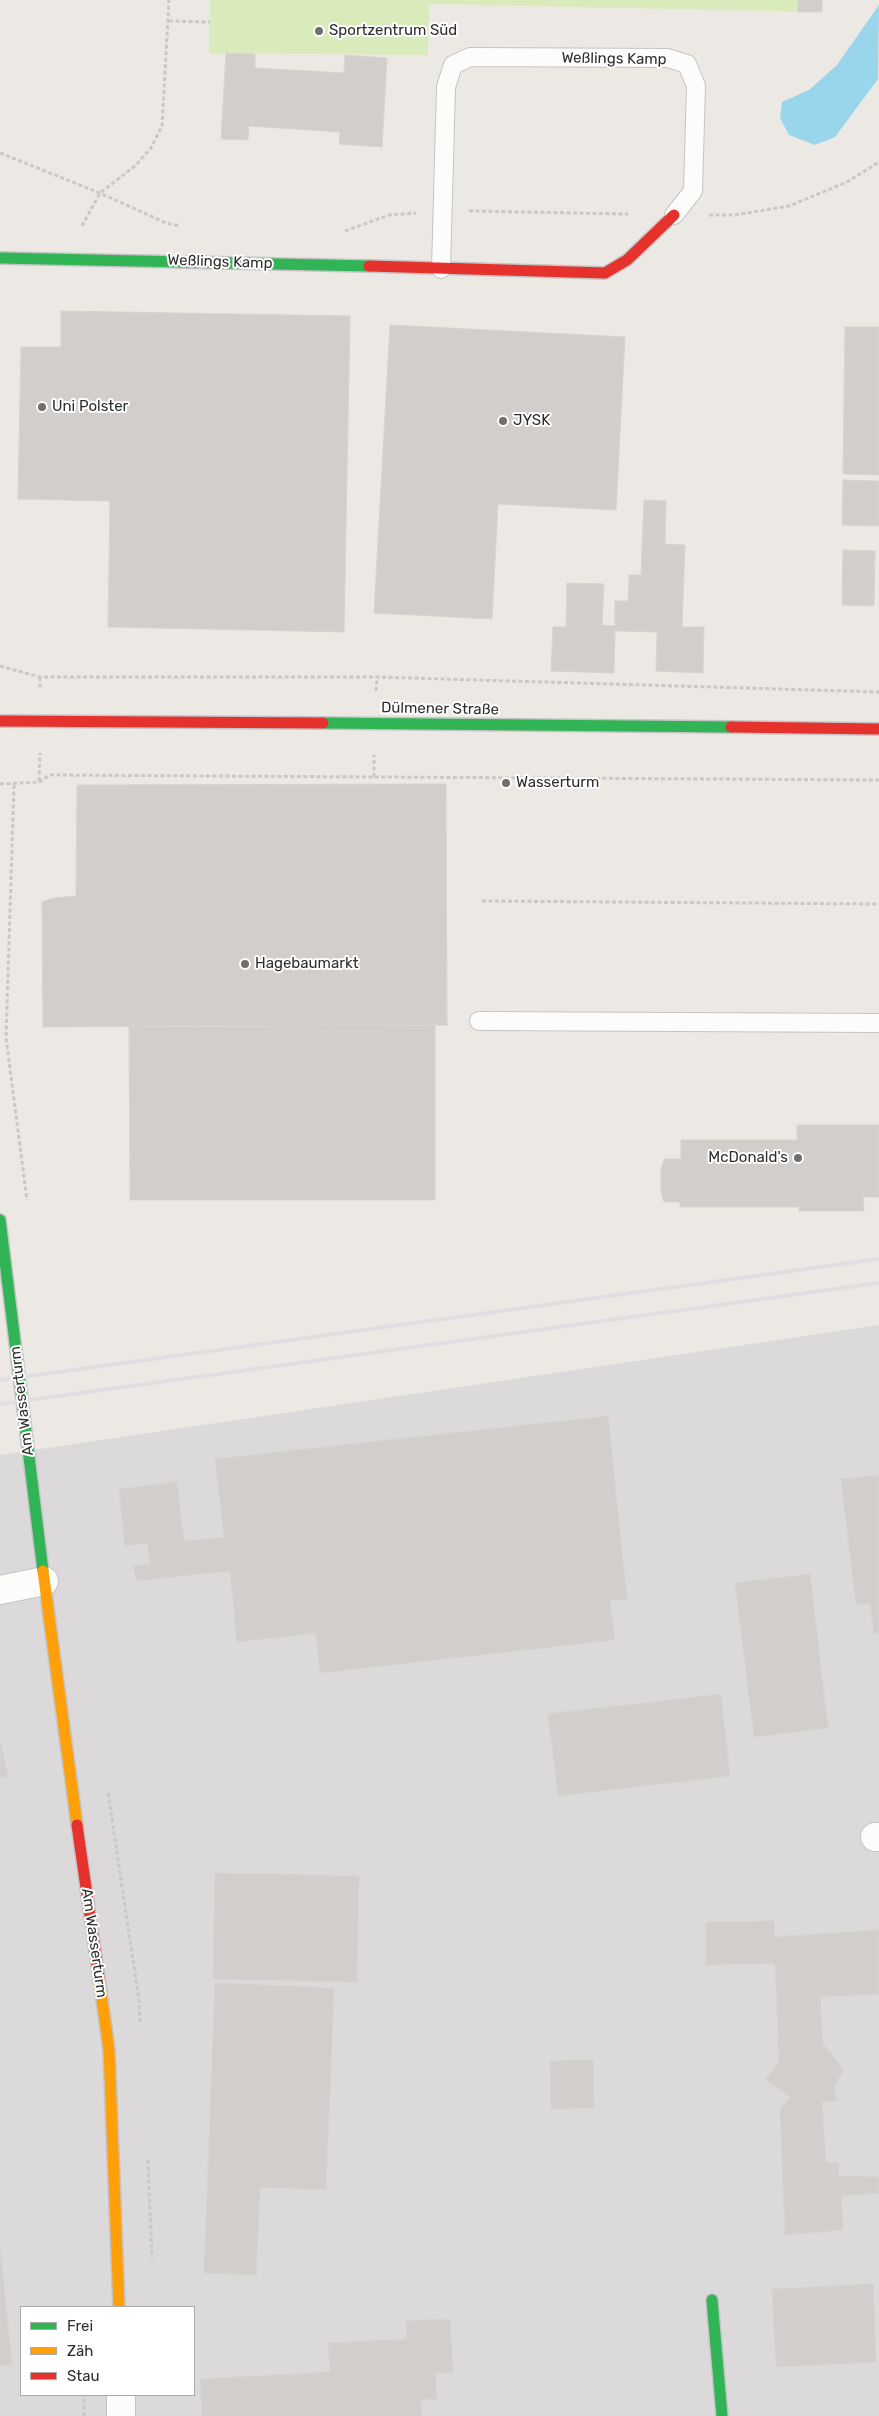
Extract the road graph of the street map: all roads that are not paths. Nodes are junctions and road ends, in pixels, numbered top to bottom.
1 (674, 215) joint
2 (0, 258) edge
3 (441, 269) junction
4 (0, 721) edge
5 (879, 729) edge
6 (479, 1021) dead end
7 (879, 1023) edge
8 (0, 1220) edge
9 (44, 1581) junction
10 (0, 1590) edge
11 (712, 2300) dead end
12 (119, 2306) edge
13 (121, 2396) edge
14 (121, 2416) edge
15 (722, 2416) edge

1 - 3 street, Weßlings Kamp
1 - 3 lane, Weßlings Kamp
2 - 3 street, Weßlings Kamp
4 - 5 street, Dülmener Straße
6 - 7 lane
8 - 9 street, Am Wasserturm
9 - 10 street
9 - 12 street, Am Wasserturm
11 - 15 street
13 - 14 street

